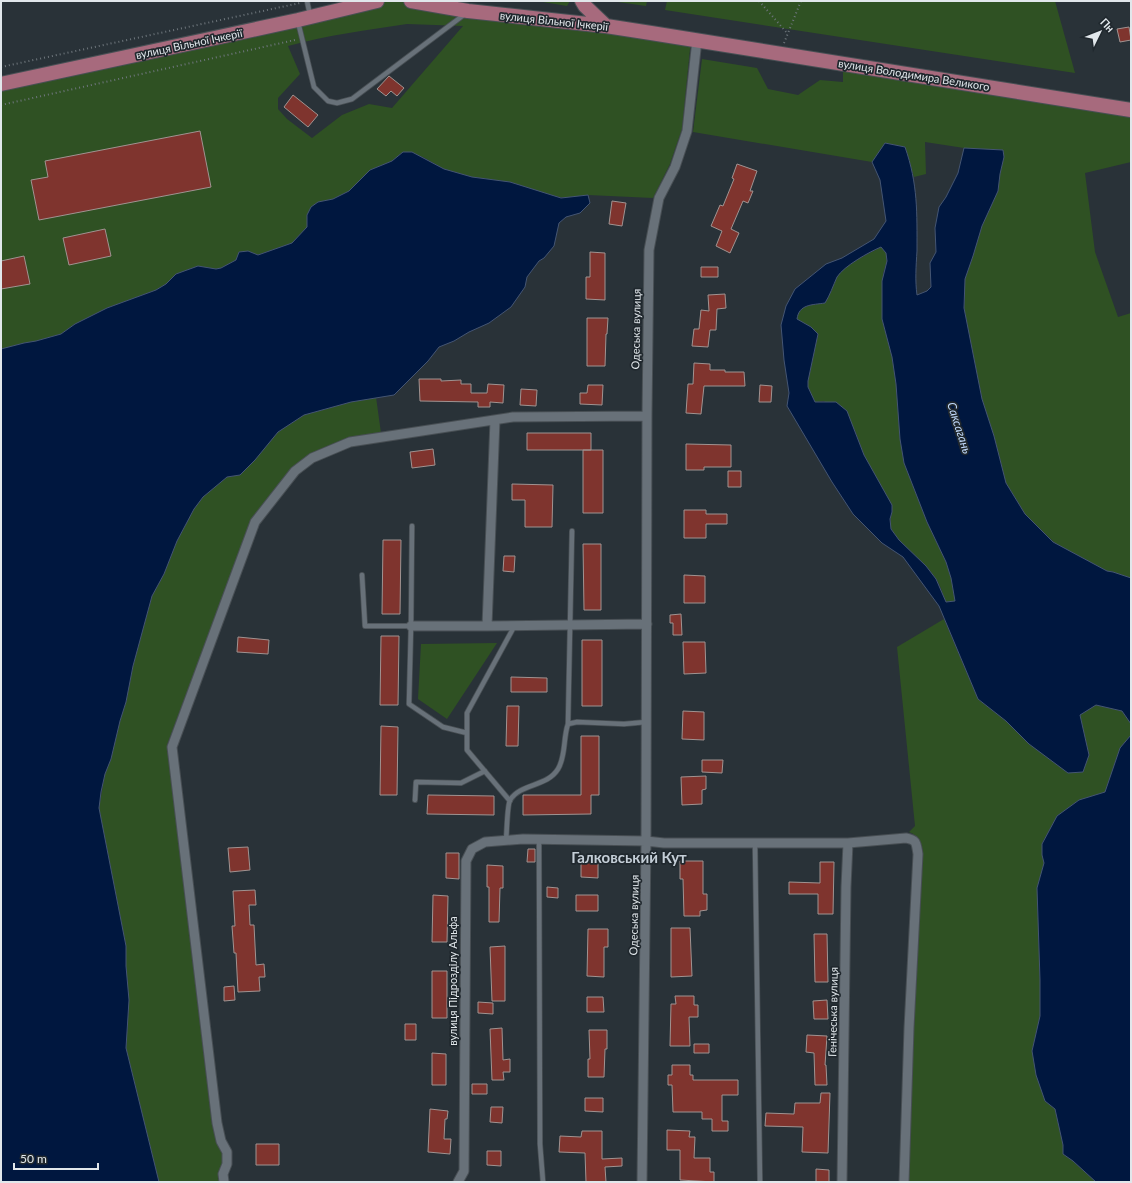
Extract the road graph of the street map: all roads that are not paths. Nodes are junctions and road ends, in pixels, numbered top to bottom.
1 (307, 1) edge
2 (377, 1) edge
3 (411, 1) edge
4 (582, 1) edge
5 (468, 11) junction
6 (304, 19) junction
7 (606, 26) junction
8 (697, 40) junction
9 (1, 84) edge
10 (1131, 110) edge
11 (647, 416) junction
12 (496, 420) junction
13 (412, 526) dead end
14 (572, 531) dead end
15 (362, 575) dead end
16 (647, 624) junction
17 (515, 625) junction
18 (570, 625) junction
19 (411, 626) junction
20 (487, 626) junction
21 (646, 722) junction
22 (568, 724) junction
23 (467, 733) junction
24 (485, 772) junction
25 (414, 800) dead end
26 (510, 801) junction
27 (539, 839) junction
28 (506, 840) junction
29 (646, 841) junction
30 (848, 843) junction
31 (755, 844) junction
32 (224, 1182) edge
33 (458, 1182) edge
34 (543, 1182) edge
35 (642, 1182) edge
36 (760, 1182) edge
37 (842, 1182) edge
38 (904, 1182) edge

1 - 6 lane
2 - 6 main road, вулиця Вільної Ічкерії
3 - 5 main road, вулиця Вільної Ічкерії
4 - 7 main road
5 - 6 lane
5 - 7 main road, вулиця Вільної Ічкерії
6 - 9 main road, вулиця Вільної Ічкерії
7 - 8 main road, вулиця Вільної Ічкерії
8 - 10 main road, вулиця Володимира Великого
8 - 11 street, Одеська вулиця
11 - 12 street
11 - 16 street, Одеська вулиця
12 - 20 street
12 - 32 street
13 - 19 lane
14 - 18 lane
15 - 19 lane
16 - 18 street
16 - 21 street, Одеська вулиця
17 - 18 street
17 - 20 street
17 - 23 lane
18 - 22 lane
19 - 20 street
19 - 23 lane
21 - 22 lane
21 - 29 street, Одеська вулиця
22 - 26 lane
23 - 24 lane
24 - 25 lane
24 - 26 lane
26 - 28 lane
27 - 28 street, вулиця Підрозділу Альфа
27 - 29 street, вулиця Підрозділу Альфа
27 - 34 lane
28 - 33 street, вулиця Підрозділу Альфа
29 - 31 street, вулиця Підрозділу Альфа
29 - 35 street, Одеська вулиця
30 - 31 street, вулиця Підрозділу Альфа
30 - 37 street, Генічеська вулиця
30 - 38 street, вулиця Підрозділу Альфа
31 - 36 lane

